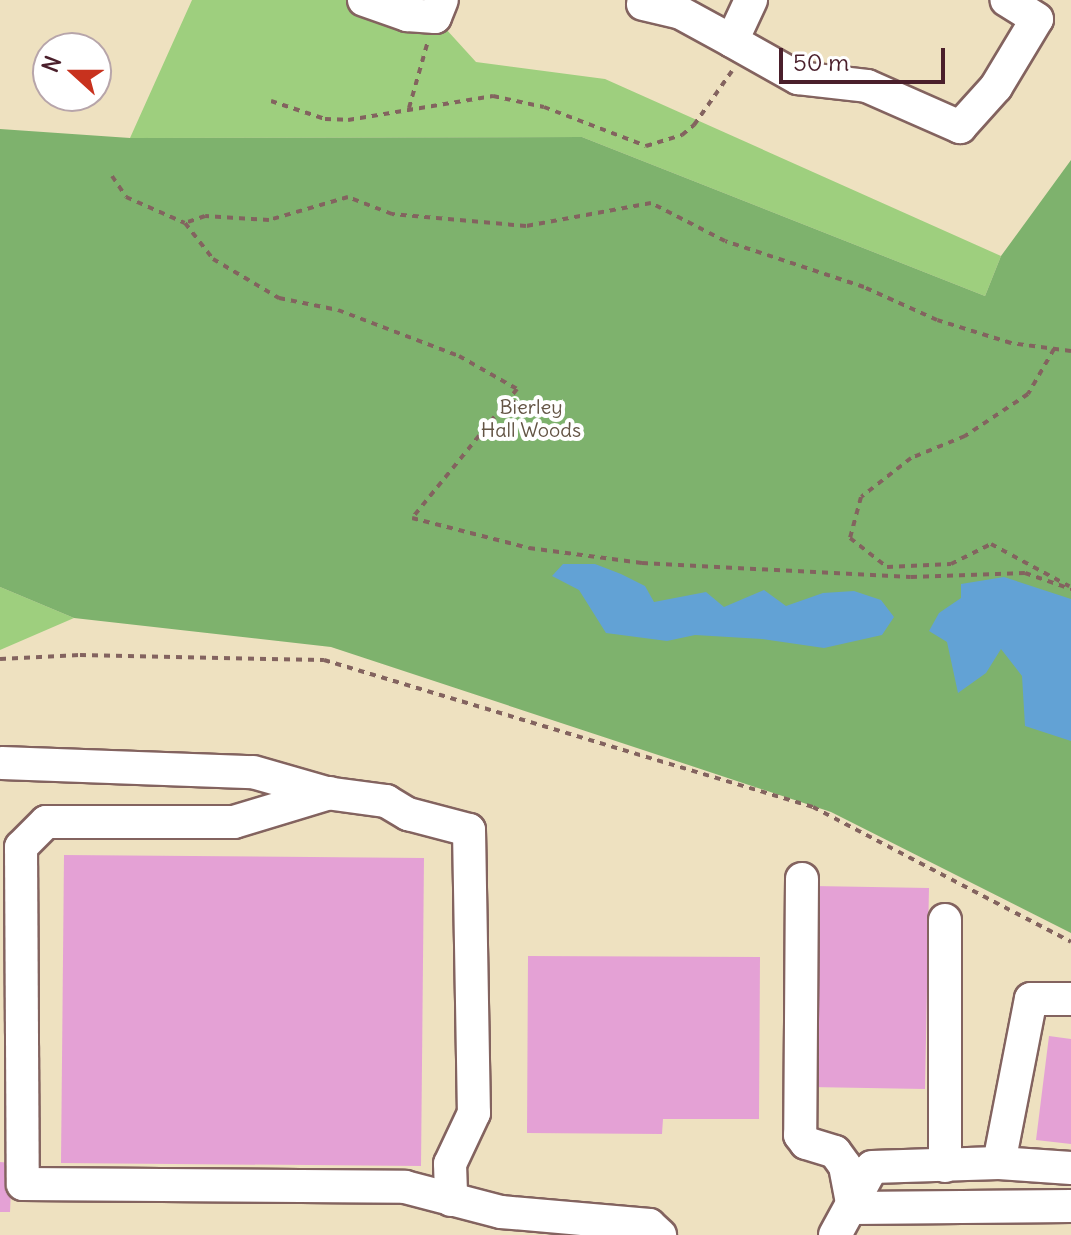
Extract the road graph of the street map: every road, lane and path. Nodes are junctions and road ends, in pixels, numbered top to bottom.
1 (364, 0) edge
2 (751, 0) edge
3 (1007, 0) edge
4 (643, 4) dead end
5 (438, 9) edge
6 (741, 46) junction
7 (271, 101) dead end
8 (409, 108) junction
9 (112, 176) dead end
10 (185, 223) junction
11 (1054, 349) junction
12 (1071, 351) edge
13 (1071, 588) edge
14 (0, 659) edge
15 (2, 763) edge
16 (330, 793) junction
17 (802, 879) dead end
18 (945, 920) dead end
19 (1071, 942) edge
20 (1071, 999) edge
21 (999, 1163) junction
22 (945, 1166) junction
23 (1071, 1168) edge
24 (442, 1198) junction
25 (1071, 1206) edge
26 (853, 1208) junction
27 (660, 1235) edge
28 (835, 1235) edge

1 - 5 street
2 - 6 street
3 - 6 street
4 - 6 street
5 - 8 path
6 - 8 path
7 - 8 path
9 - 10 path
10 - 11 path
10 - 13 path
11 - 12 path
11 - 13 path
14 - 19 path
15 - 16 street
16 - 24 street
16 - 24 street
17 - 26 street
18 - 22 street
20 - 21 street
21 - 22 street
21 - 23 street
22 - 26 street
24 - 27 street
25 - 26 street
26 - 28 street

